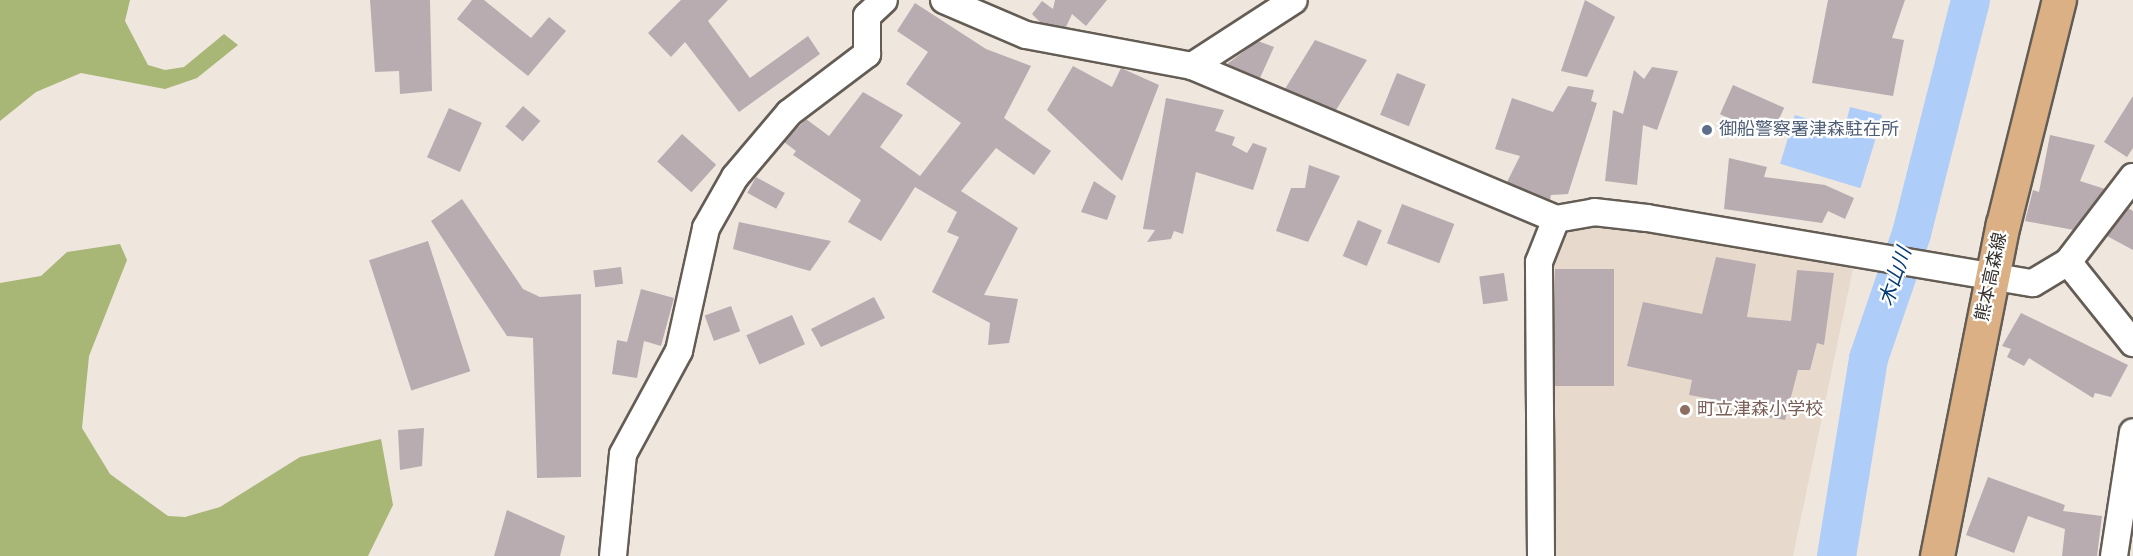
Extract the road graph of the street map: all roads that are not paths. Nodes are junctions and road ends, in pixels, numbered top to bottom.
1 (884, 0) edge
2 (944, 0) edge
3 (1294, 0) edge
4 (2059, 0) edge
5 (1192, 66) junction
6 (2133, 177) edge
7 (1556, 219) junction
8 (2068, 262) junction
9 (1984, 272) junction
10 (2133, 343) edge
11 (2132, 436) edge
12 (613, 556) edge
13 (1540, 556) edge
14 (1938, 556) edge
15 (2114, 556) edge

1 - 12 street
2 - 5 street
3 - 5 street
4 - 9 main road, 熊本高森線
5 - 7 street
6 - 8 street
7 - 9 street
7 - 13 street
8 - 9 street
8 - 10 street
9 - 14 main road, 熊本高森線
11 - 15 street

